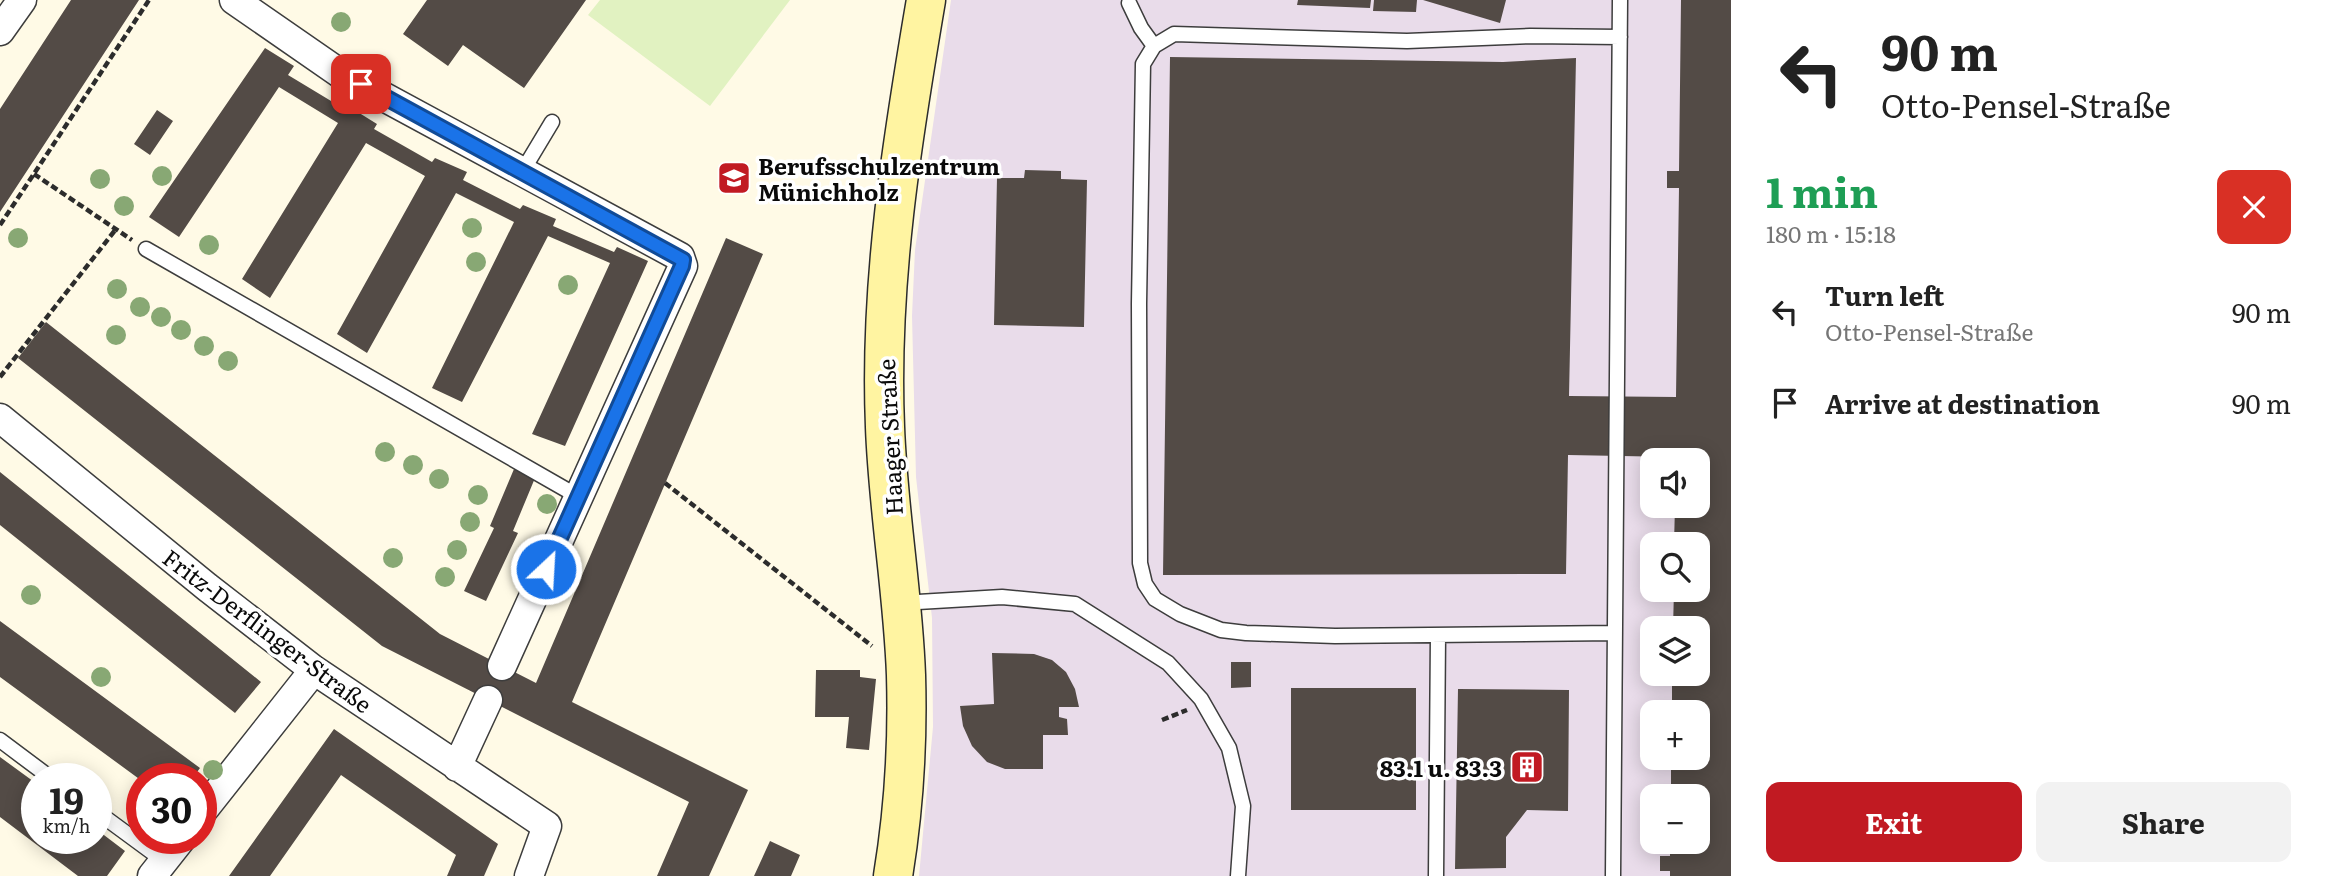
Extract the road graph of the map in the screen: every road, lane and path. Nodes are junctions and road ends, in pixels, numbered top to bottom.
1 (149, 0) edge
2 (234, 0) edge
3 (926, 0) edge
4 (1620, 0) edge
5 (1129, 3) dead end
6 (1620, 37) junction
7 (1154, 46) junction
8 (552, 122) dead end
9 (522, 172) junction
10 (34, 174) junction
11 (0, 225) edge
12 (116, 229) junction
13 (146, 249) joint
14 (0, 377) edge
15 (0, 418) edge
16 (665, 483) dead end
17 (579, 497) junction
18 (900, 603) junction
19 (1615, 632) junction
20 (1438, 635) junction
21 (502, 666) dead end
22 (314, 670) junction
23 (906, 673) junction
24 (488, 700) dead end
25 (1185, 712) dead end
26 (1162, 720) dead end
27 (0, 740) edge
28 (31, 763) edge
29 (457, 767) junction
30 (217, 793) edge
31 (112, 826) edge
32 (170, 854) edge
33 (158, 869) edge
34 (528, 876) edge
35 (893, 876) edge
36 (1238, 876) edge
37 (1436, 876) edge
38 (1613, 876) edge

1 - 10 path
2 - 9 street
3 - 18 main road, Haager Straße
4 - 6 lane
5 - 7 lane
6 - 7 lane
6 - 19 lane
7 - 20 lane
8 - 9 lane
9 - 17 street
10 - 11 path
10 - 12 path
12 - 13 path
12 - 14 path
13 - 17 lane
15 - 22 street, Fritz-Derflinger-Straße
16 - 23 path
17 - 21 street
18 - 23 main road, Haager Straße
18 - 36 lane
19 - 20 lane
19 - 38 lane
20 - 37 lane
22 - 29 street, Fritz-Derflinger-Straße
22 - 30 street
23 - 35 main road, Haager Straße
24 - 29 street
25 - 26 path
27 - 28 lane
29 - 34 street, Fritz-Derflinger-Straße
31 - 33 lane
32 - 33 street

